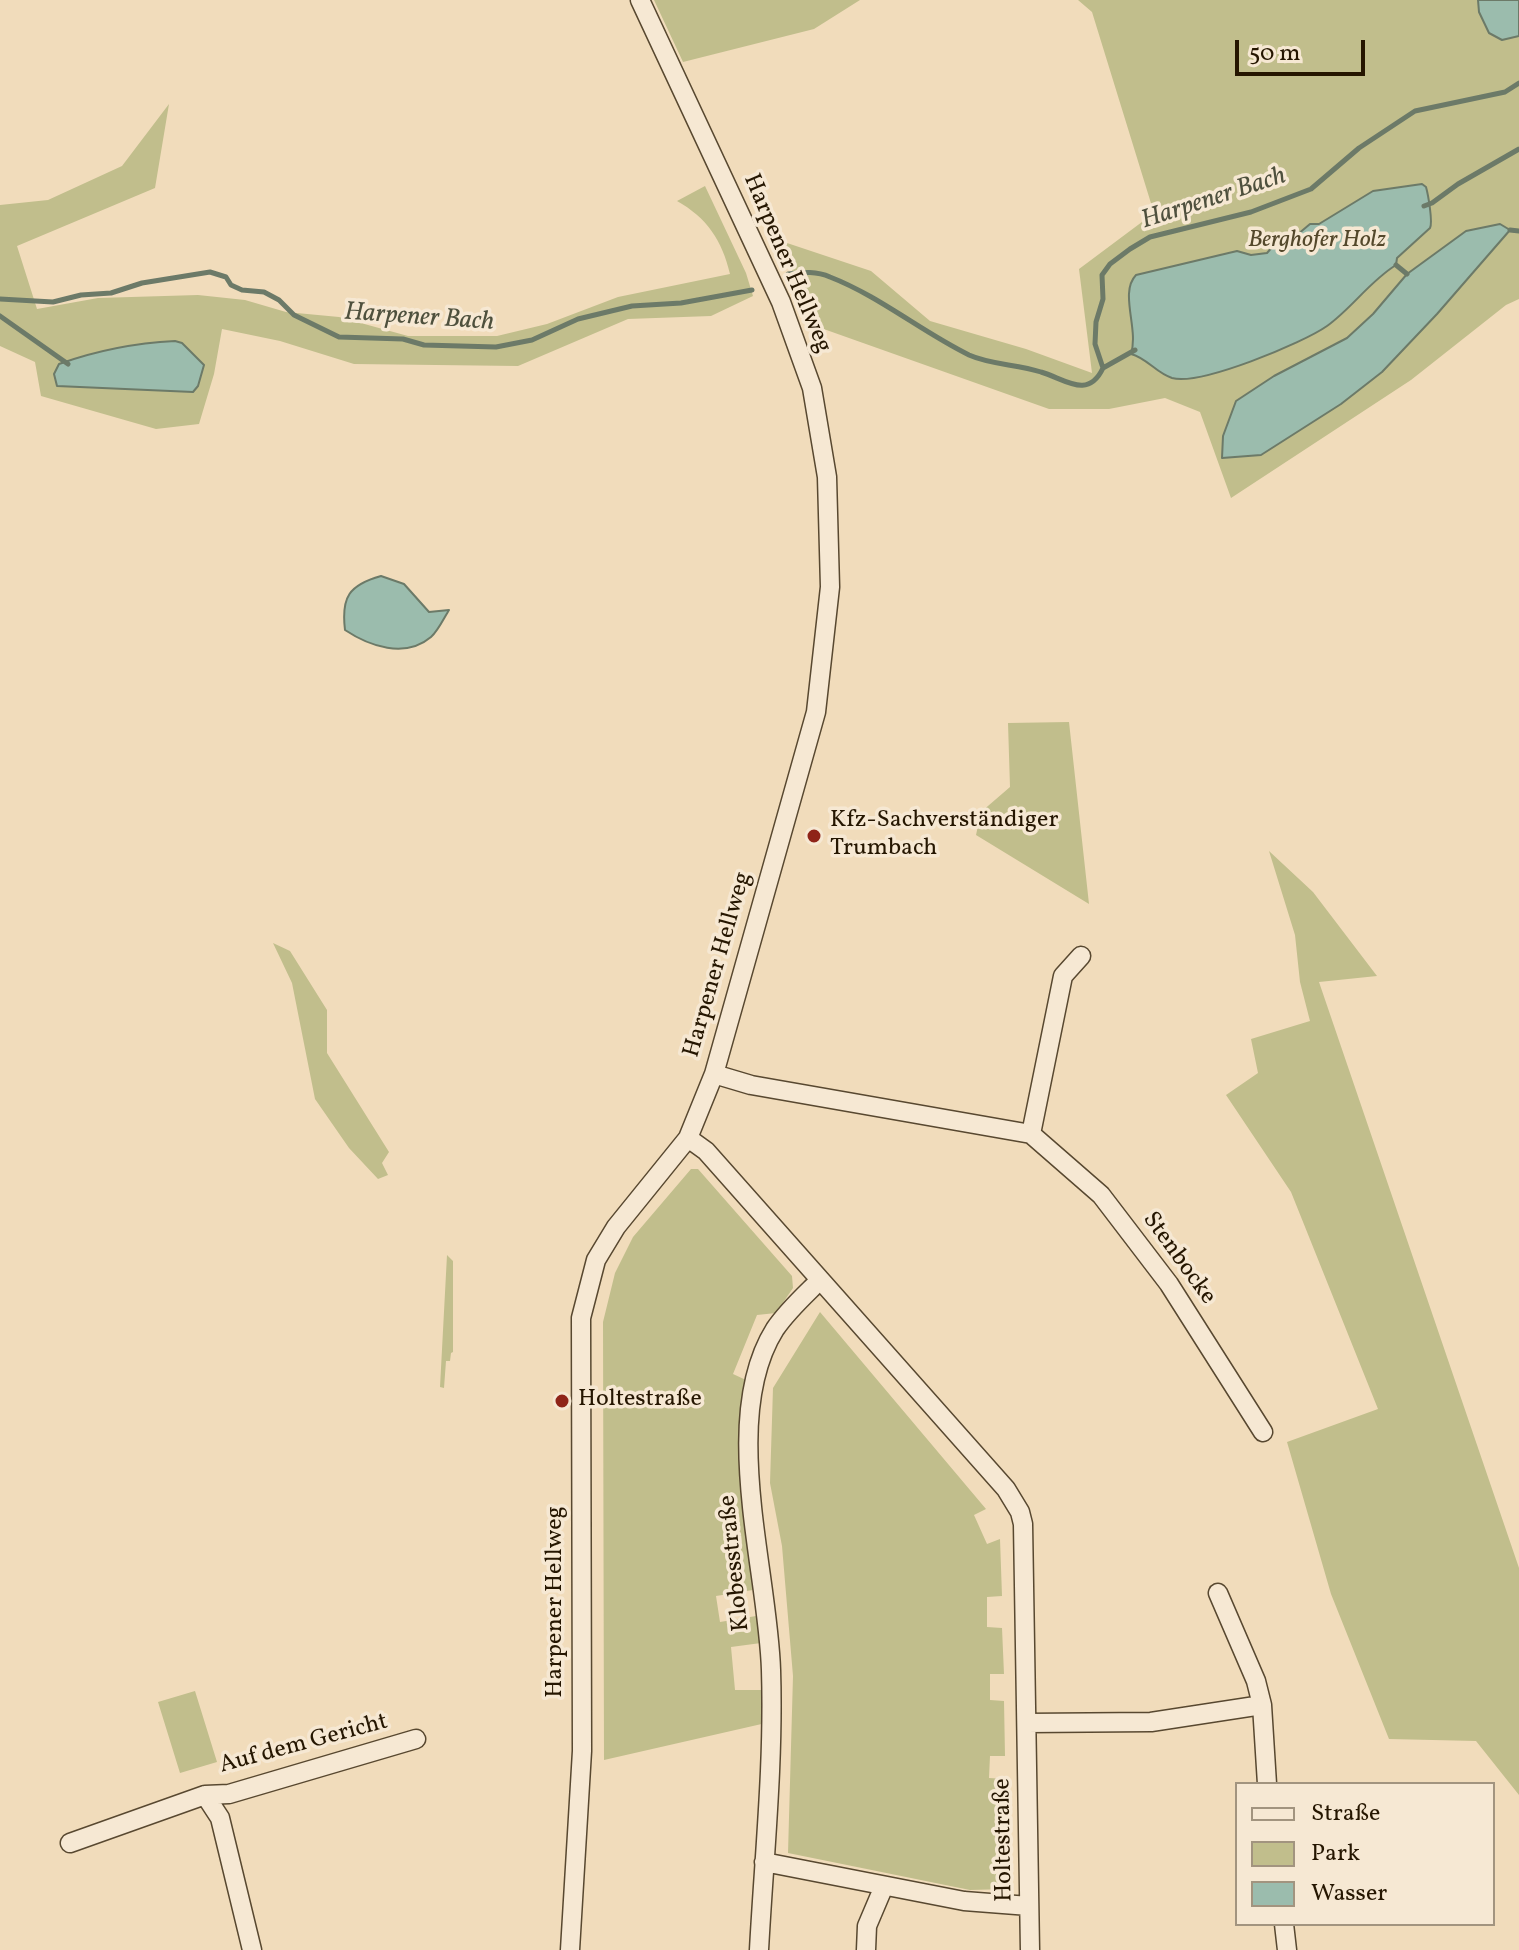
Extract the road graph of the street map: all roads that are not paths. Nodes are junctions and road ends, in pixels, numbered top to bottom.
1 (640, 0) edge
2 (1081, 956) dead end
3 (714, 1074) junction
4 (1031, 1134) junction
5 (688, 1138) junction
6 (820, 1280) junction
7 (1263, 1432) dead end
8 (1218, 1593) dead end
9 (1262, 1705) junction
10 (1027, 1723) junction
11 (416, 1739) dead end
12 (1267, 1782) edge
13 (205, 1795) junction
14 (70, 1843) dead end
15 (764, 1862) junction
16 (884, 1886) junction
17 (1029, 1906) junction
18 (1284, 1926) edge
19 (252, 1950) edge
20 (570, 1950) edge
21 (759, 1950) edge
22 (866, 1950) edge
23 (1030, 1950) edge
24 (1287, 1950) edge

1 - 3 street, Harpener Hellweg
2 - 4 street
3 - 4 street
3 - 5 street, Harpener Hellweg
4 - 7 street, Stenbocke
5 - 6 street, Holtestraße
5 - 20 street, Harpener Hellweg
6 - 10 street, Holtestraße
6 - 15 street, Klobesstraße
8 - 9 street
9 - 10 street
9 - 12 street
10 - 17 street, Holtestraße
11 - 13 street, Auf dem Gericht
13 - 14 street, Auf dem Gericht
13 - 19 street, Auf dem Gericht
15 - 16 street
15 - 21 street, Klobesstraße
16 - 17 street
16 - 22 street
17 - 23 street, Holtestraße
18 - 24 street

